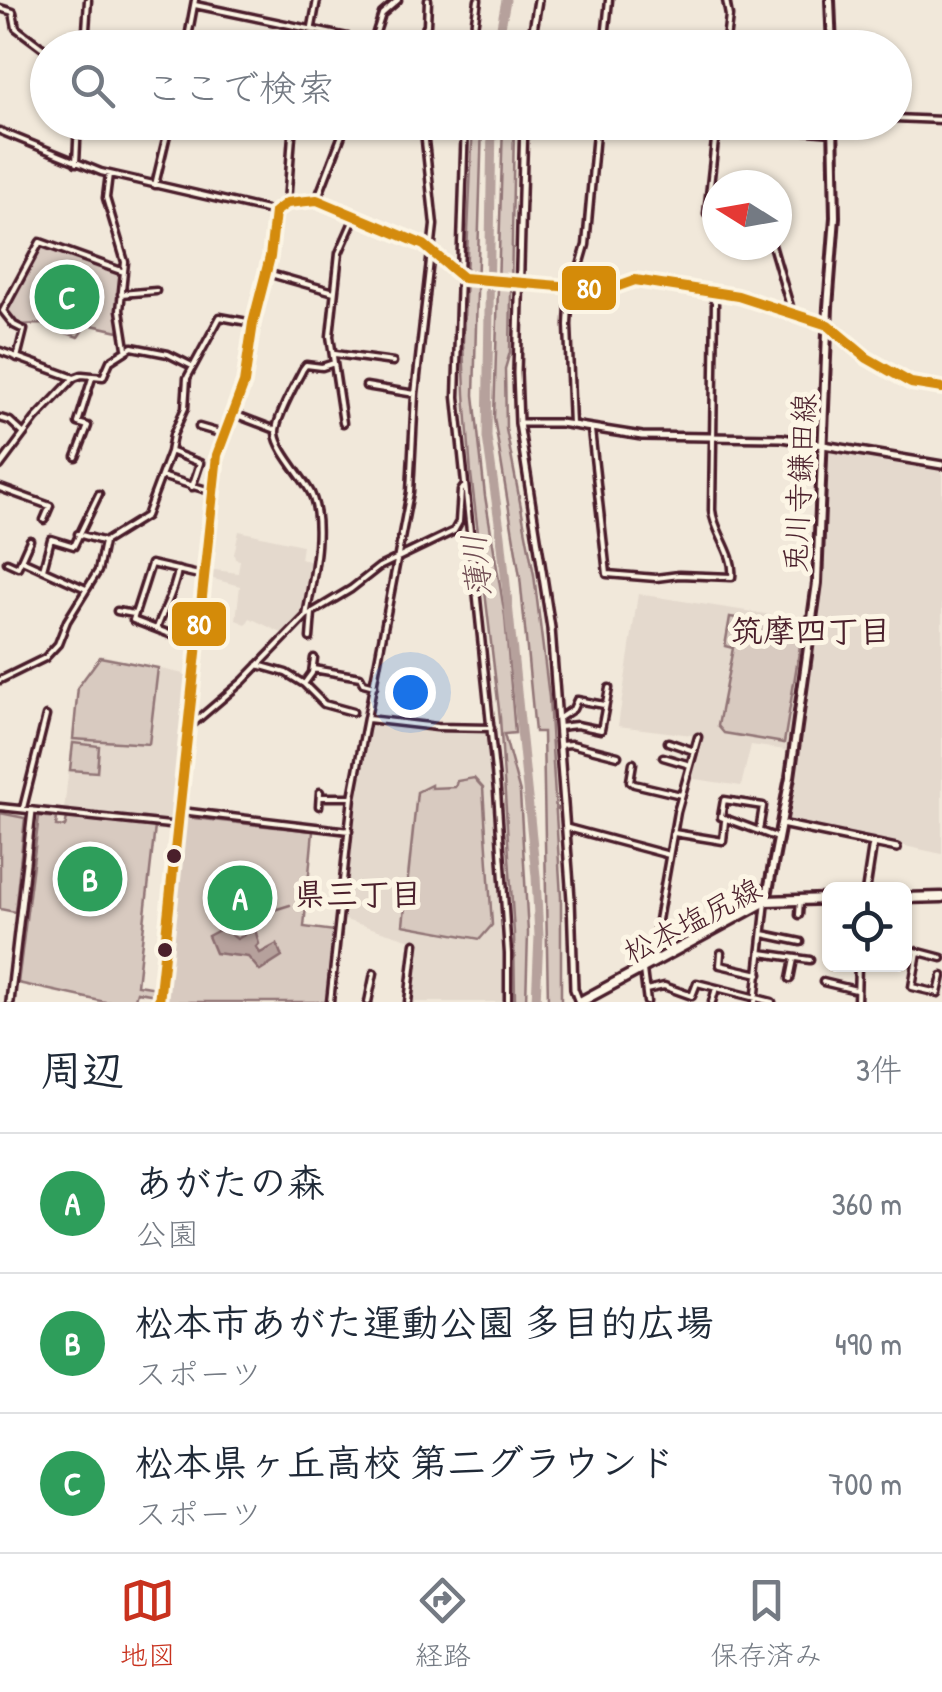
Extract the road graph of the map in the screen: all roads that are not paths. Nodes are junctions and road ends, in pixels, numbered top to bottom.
1 (88, 0) edge
2 (318, 0) edge
3 (398, 0) edge
4 (428, 0) edge
5 (478, 0) edge
6 (538, 0) edge
7 (609, 0) edge
8 (726, 0) edge
9 (830, 0) edge
10 (195, 2) edge
11 (0, 8) edge
12 (86, 30) edge
13 (190, 30) edge
14 (312, 30) joint
15 (376, 30) edge
16 (424, 30) edge
17 (474, 30) edge
18 (533, 30) edge
19 (606, 30) edge
20 (727, 30) edge
21 (831, 30) edge
22 (30, 38) edge
23 (912, 119) edge
24 (942, 120) edge
25 (0, 131) edge
26 (77, 140) edge
27 (166, 140) edge
28 (292, 140) edge
29 (340, 140) edge
30 (425, 140) edge
31 (464, 140) edge
32 (523, 140) edge
33 (595, 140) edge
34 (715, 140) edge
35 (833, 140) edge
36 (76, 162) junction
37 (712, 170) edge
38 (109, 174) junction
39 (155, 185) junction
40 (317, 200) junction
41 (287, 202) junction
42 (276, 212) junction
43 (355, 217) junction
44 (432, 252) junction
45 (776, 260) edge
46 (124, 272) junction
47 (268, 273) junction
48 (460, 277) junction
49 (516, 281) junction
50 (574, 287) junction
51 (156, 291) dead end
52 (334, 292) junction
53 (712, 292) junction
54 (122, 294) junction
55 (792, 313) junction
56 (253, 323) junction
57 (828, 325) junction
58 (126, 348) junction
59 (0, 351) edge
60 (335, 354) junction
61 (17, 358) junction
62 (393, 362) dead end
63 (334, 363) junction
64 (192, 366) junction
65 (74, 378) junction
66 (92, 378) junction
67 (366, 386) dead end
68 (942, 388) edge
69 (414, 394) junction
70 (234, 414) junction
71 (0, 418) edge
72 (343, 423) dead end
73 (519, 423) junction
74 (572, 425) junction
75 (198, 427) dead end
76 (276, 430) junction
77 (592, 430) junction
78 (24, 434) junction
79 (223, 434) junction
80 (714, 436) junction
81 (824, 444) junction
82 (170, 452) junction
83 (76, 457) dead end
84 (942, 464) edge
85 (0, 466) edge
86 (160, 476) junction
87 (464, 486) junction
88 (192, 487) junction
89 (0, 488) edge
90 (213, 492) junction
91 (99, 494) dead end
92 (44, 520) dead end
93 (78, 534) junction
94 (30, 540) dead end
95 (104, 542) junction
96 (400, 556) junction
97 (22, 560) junction
98 (7, 562) dead end
99 (42, 569) junction
100 (178, 570) junction
101 (204, 576) junction
102 (86, 590) junction
103 (117, 610) dead end
104 (134, 614) junction
105 (309, 614) junction
106 (156, 628) junction
107 (310, 638) dead end
108 (198, 641) junction
109 (314, 658) dead end
110 (258, 665) junction
111 (313, 669) junction
112 (0, 680) edge
113 (304, 684) junction
114 (374, 686) junction
115 (609, 688) dead end
116 (606, 705) junction
117 (353, 712) dead end
118 (46, 716) dead end
119 (368, 719) junction
120 (558, 723) junction
121 (188, 728) junction
122 (491, 728) junction
123 (698, 736) dead end
124 (668, 742) dead end
125 (560, 745) junction
126 (694, 751) junction
127 (618, 756) dead end
128 (663, 757) dead end
129 (633, 763) dead end
130 (690, 766) junction
131 (682, 795) junction
132 (352, 797) junction
133 (319, 806) dead end
134 (0, 808) edge
135 (22, 810) junction
136 (32, 811) junction
137 (180, 812) junction
138 (725, 819) junction
139 (781, 824) junction
140 (178, 826) junction
141 (566, 828) junction
142 (349, 831) junction
143 (759, 831) junction
144 (674, 834) junction
145 (778, 838) junction
146 (873, 843) junction
147 (897, 848) dead end
148 (669, 855) junction
149 (867, 882) edge
150 (942, 897) edge
151 (912, 898) edge
152 (822, 899) edge
153 (800, 900) junction
154 (766, 902) junction
155 (799, 915) dead end
156 (763, 934) junction
157 (798, 940) dead end
158 (415, 943) dead end
159 (912, 950) edge
160 (761, 952) junction
161 (918, 952) junction
162 (720, 953) dead end
163 (795, 957) junction
164 (942, 958) edge
165 (810, 960) dead end
166 (648, 967) junction
167 (857, 972) edge
168 (374, 973) dead end
169 (758, 974) junction
170 (789, 975) dead end
171 (942, 976) edge
172 (823, 982) dead end
173 (716, 988) junction
174 (646, 990) junction
175 (856, 990) junction
176 (692, 996) junction
177 (755, 1001) edge
178 (10, 1002) edge
179 (159, 1002) edge
180 (330, 1002) edge
181 (368, 1002) edge
182 (408, 1002) edge
183 (508, 1002) edge
184 (580, 1002) edge
185 (647, 1002) edge
186 (699, 1002) edge
187 (712, 1002) edge
188 (772, 1002) edge
189 (858, 1002) edge

1 - 12 street
2 - 14 street
3 - 15 street
4 - 16 street
5 - 17 street
6 - 18 street
7 - 19 street
8 - 20 street
9 - 21 main road
10 - 13 street
10 - 14 street
11 - 22 street
23 - 24 street
25 - 36 street
26 - 36 street
27 - 39 street
28 - 41 street
29 - 40 street
30 - 44 street
31 - 48 street
32 - 49 street
33 - 50 street
34 - 37 street
35 - 57 main road, 兎川寺鎌田線
36 - 38 street
38 - 39 street
38 - 46 street
39 - 42 street
40 - 41 street
40 - 43 street
41 - 42 street
42 - 47 street
43 - 44 street
43 - 52 street
44 - 48 street
44 - 69 street
45 - 55 street
46 - 54 street
46 - 61 street
47 - 52 street
47 - 56 street
48 - 49 street
48 - 87 street
49 - 50 street
49 - 73 street
50 - 53 street
50 - 74 street
51 - 54 street
52 - 60 street
53 - 55 street
53 - 80 street
54 - 58 street
55 - 57 street
56 - 64 street
56 - 70 street
57 - 68 street
57 - 81 main road, 兎川寺鎌田線
58 - 64 street
58 - 66 street
59 - 61 street
60 - 62 street
60 - 63 street
61 - 65 street
63 - 72 street
63 - 76 street
64 - 82 street
65 - 66 street
65 - 78 street
66 - 83 street
67 - 69 street
69 - 96 street
70 - 76 street
70 - 79 street
71 - 78 street
73 - 74 street
73 - 120 street
74 - 77 street
75 - 79 street
76 - 105 street
77 - 80 street
77 - 80 street
78 - 85 street
79 - 90 street
80 - 81 street
81 - 84 street
81 - 139 main road, 兎川寺鎌田線
82 - 86 street
82 - 88 street
86 - 88 street
86 - 95 street
87 - 96 street
87 - 122 street
88 - 90 street
89 - 92 street
90 - 101 street
91 - 93 street
93 - 95 street
93 - 99 street
94 - 97 street
95 - 102 street
96 - 105 street
96 - 114 street
97 - 98 street
97 - 99 street
99 - 102 street
100 - 101 street
100 - 104 street
100 - 106 street
101 - 108 street
102 - 112 street
103 - 104 street
104 - 106 street
105 - 107 street
105 - 110 street
106 - 108 street
108 - 121 street
109 - 111 street
110 - 113 street
110 - 121 street
111 - 113 street
111 - 114 street
113 - 117 street
114 - 119 street
115 - 116 street
116 - 120 street
116 - 120 street
118 - 135 street
119 - 122 street
119 - 132 street
120 - 125 street
121 - 137 street
122 - 183 street
123 - 126 street
124 - 126 street
125 - 127 street
125 - 141 street
126 - 130 street
128 - 130 street
129 - 131 street
130 - 131 street
131 - 144 street
132 - 133 street
132 - 142 street
134 - 135 street
135 - 136 street
136 - 140 street
136 - 178 street
137 - 140 street
137 - 142 street
138 - 143 street
138 - 143 street
138 - 144 street
139 - 145 main road, 兎川寺鎌田線
139 - 146 street
140 - 179 street
141 - 148 street
141 - 184 street
142 - 180 street
143 - 145 street
144 - 148 street
145 - 154 main road, 兎川寺鎌田線
146 - 147 street
146 - 149 street
148 - 166 street
150 - 151 main road
152 - 153 main road, 松本塩尻線
153 - 154 main road, 松本塩尻線
153 - 155 street
154 - 156 street
154 - 166 main road, 松本塩尻線
156 - 157 street
156 - 160 street
158 - 182 street
159 - 161 street
160 - 163 street
160 - 169 street
161 - 164 street
161 - 171 street
162 - 169 street
163 - 165 street
163 - 170 street
166 - 174 street
166 - 184 main road, 松本塩尻線
167 - 175 street
168 - 181 street
169 - 177 street
172 - 175 street
173 - 176 street
173 - 177 street
173 - 187 street
174 - 176 street
174 - 185 street
175 - 189 street
176 - 186 street
177 - 188 street

